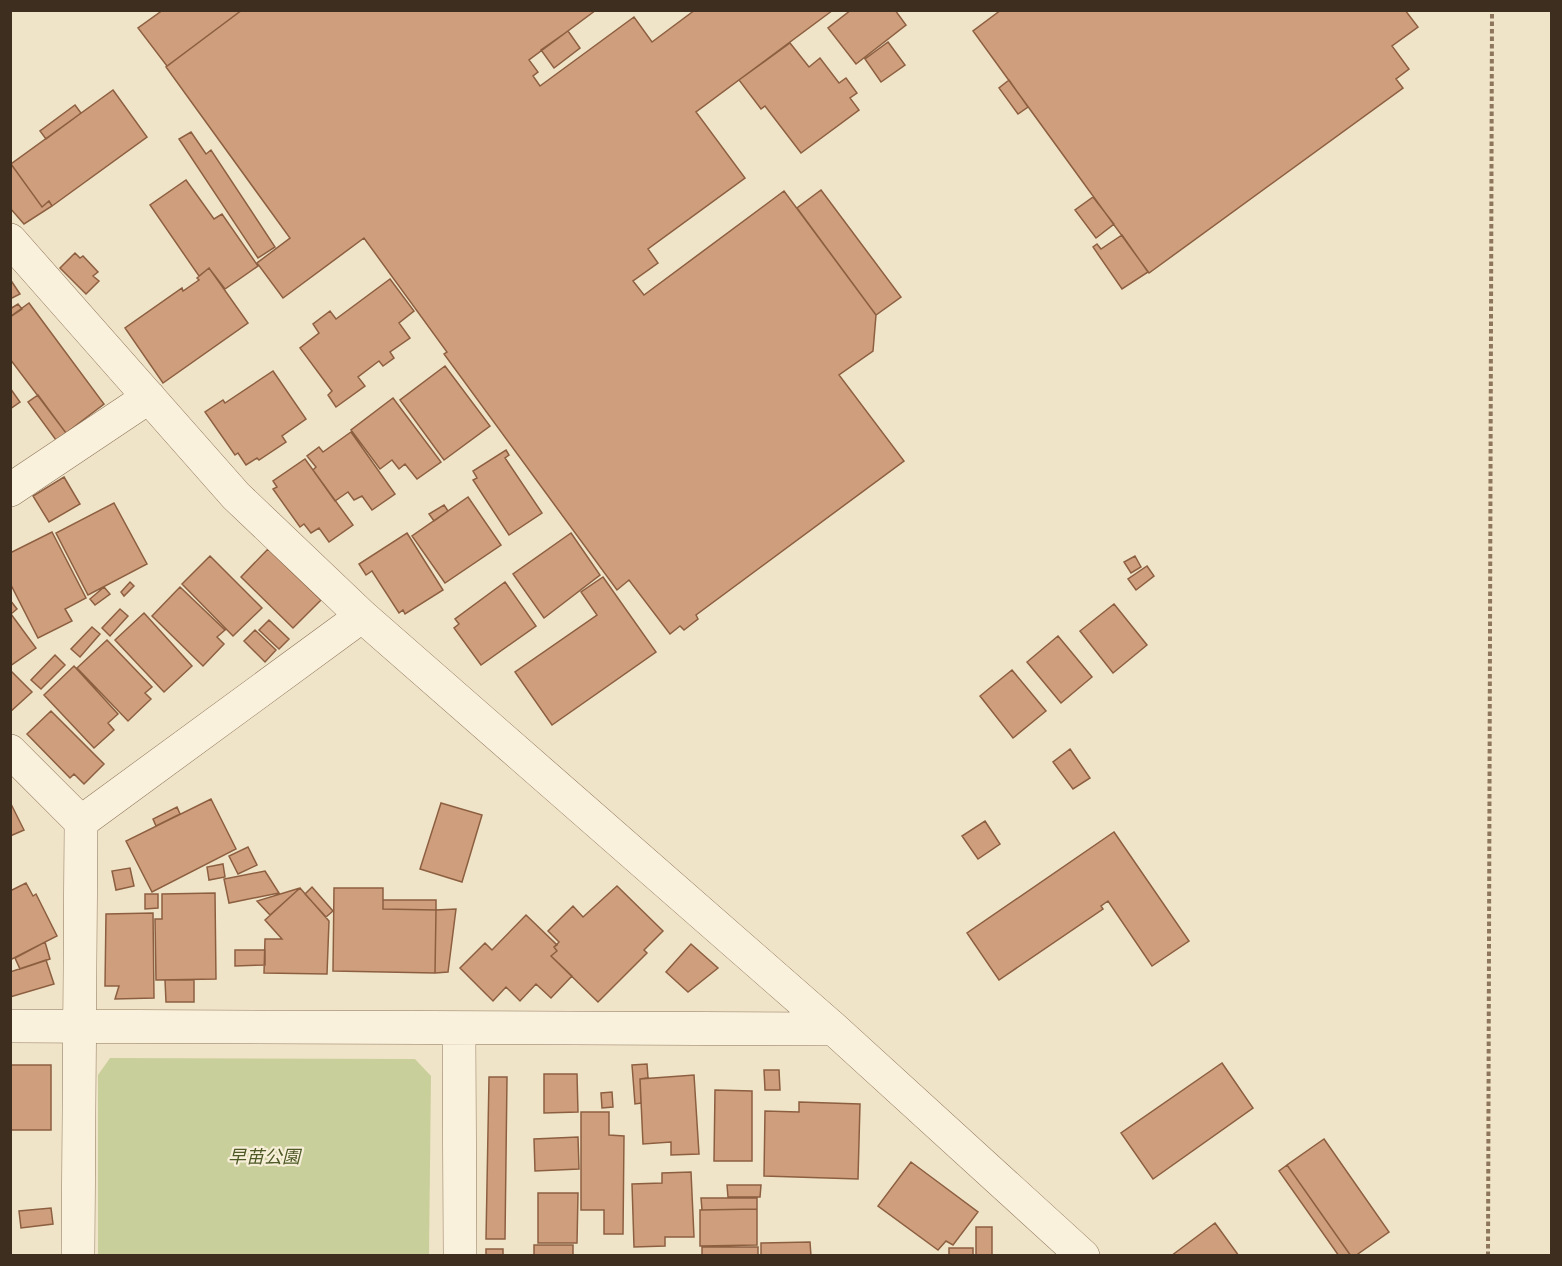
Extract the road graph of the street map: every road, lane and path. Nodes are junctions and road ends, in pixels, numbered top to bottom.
1 (1492, 10) edge
2 (10, 240) edge
3 (149, 397) junction
4 (10, 490) edge
5 (362, 616) junction
6 (10, 751) edge
7 (81, 822) junction
8 (10, 1026) edge
9 (80, 1026) junction
10 (459, 1028) junction
11 (834, 1029) junction
12 (78, 1256) edge
13 (460, 1256) edge
14 (1083, 1256) edge
15 (1488, 1256) edge

1 - 15 path
2 - 3 street
3 - 4 street
3 - 5 street
5 - 7 street
5 - 11 street
6 - 7 street
7 - 9 street
8 - 9 street
9 - 10 street
9 - 12 street
10 - 11 street
10 - 13 street
11 - 14 street

